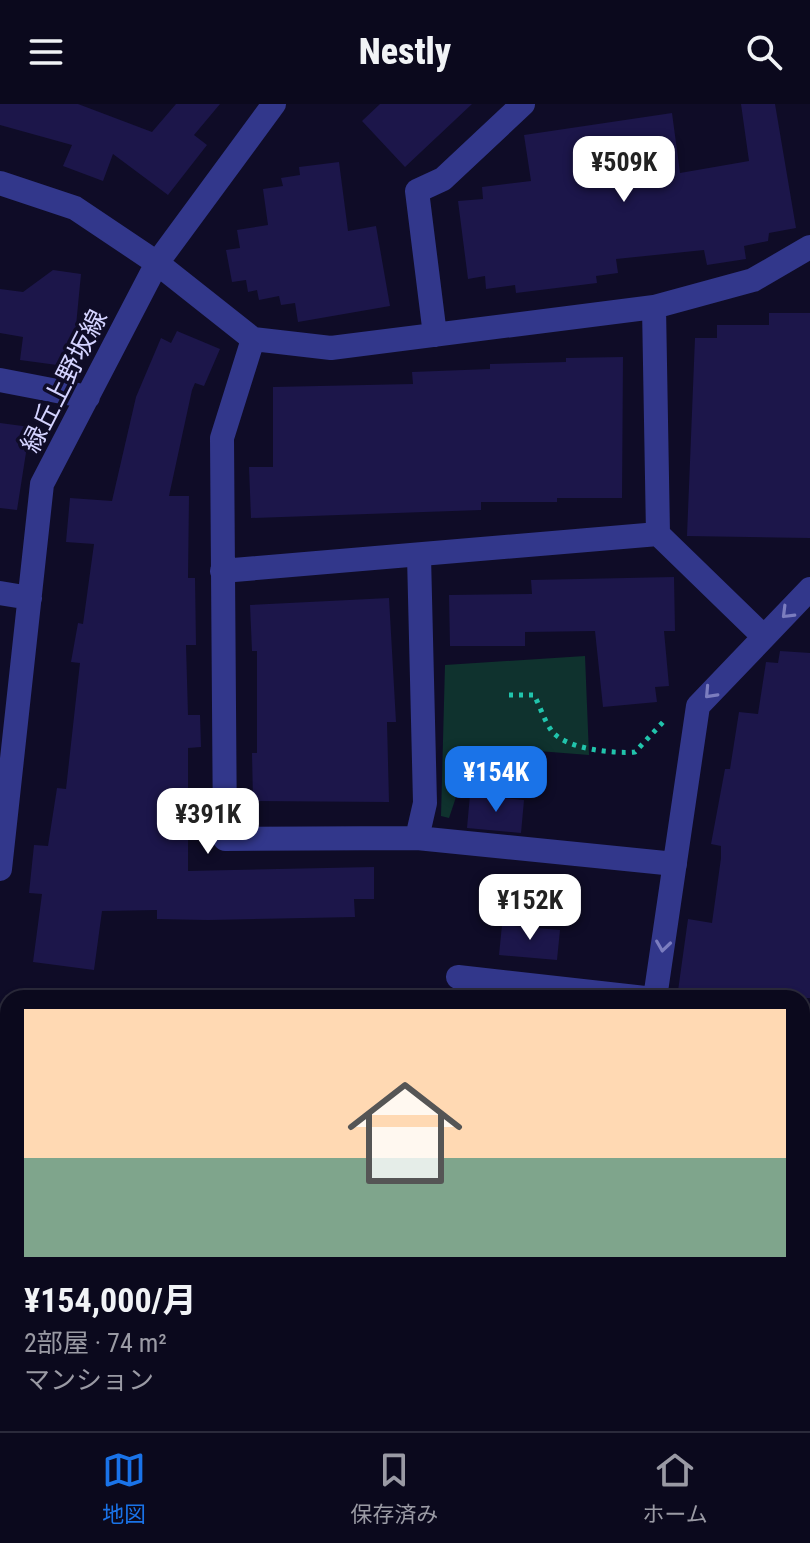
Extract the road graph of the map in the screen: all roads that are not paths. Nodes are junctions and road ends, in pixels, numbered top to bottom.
1 (274, 104) edge
2 (523, 104) edge
3 (0, 183) edge
4 (810, 247) edge
5 (157, 263) junction
6 (654, 307) junction
7 (435, 335) junction
8 (253, 339) junction
9 (0, 380) edge
10 (88, 397) junction
11 (658, 534) junction
12 (419, 556) junction
13 (222, 571) junction
14 (810, 589) edge
15 (0, 593) edge
16 (30, 598) junction
17 (763, 636) junction
18 (7, 745) edge
19 (417, 838) junction
20 (675, 864) junction
21 (0, 869) edge
22 (458, 977) dead end
23 (574, 990) edge
24 (656, 990) edge

1 - 5 street, 緑丘上野坂線
2 - 7 street
3 - 5 street
4 - 6 street
5 - 8 street
5 - 10 street, 緑丘上野坂線
6 - 7 street
6 - 11 street
7 - 8 street
8 - 13 street
9 - 10 street
10 - 16 street, 緑丘上野坂線
11 - 12 street
11 - 17 street
12 - 13 street
12 - 19 street
13 - 19 street
14 -> 17 street
15 - 16 street
16 - 18 street, 緑丘上野坂線
17 -> 20 street
18 - 21 street, 緑丘上野坂線
19 - 20 street
20 -> 24 street
22 - 23 street

